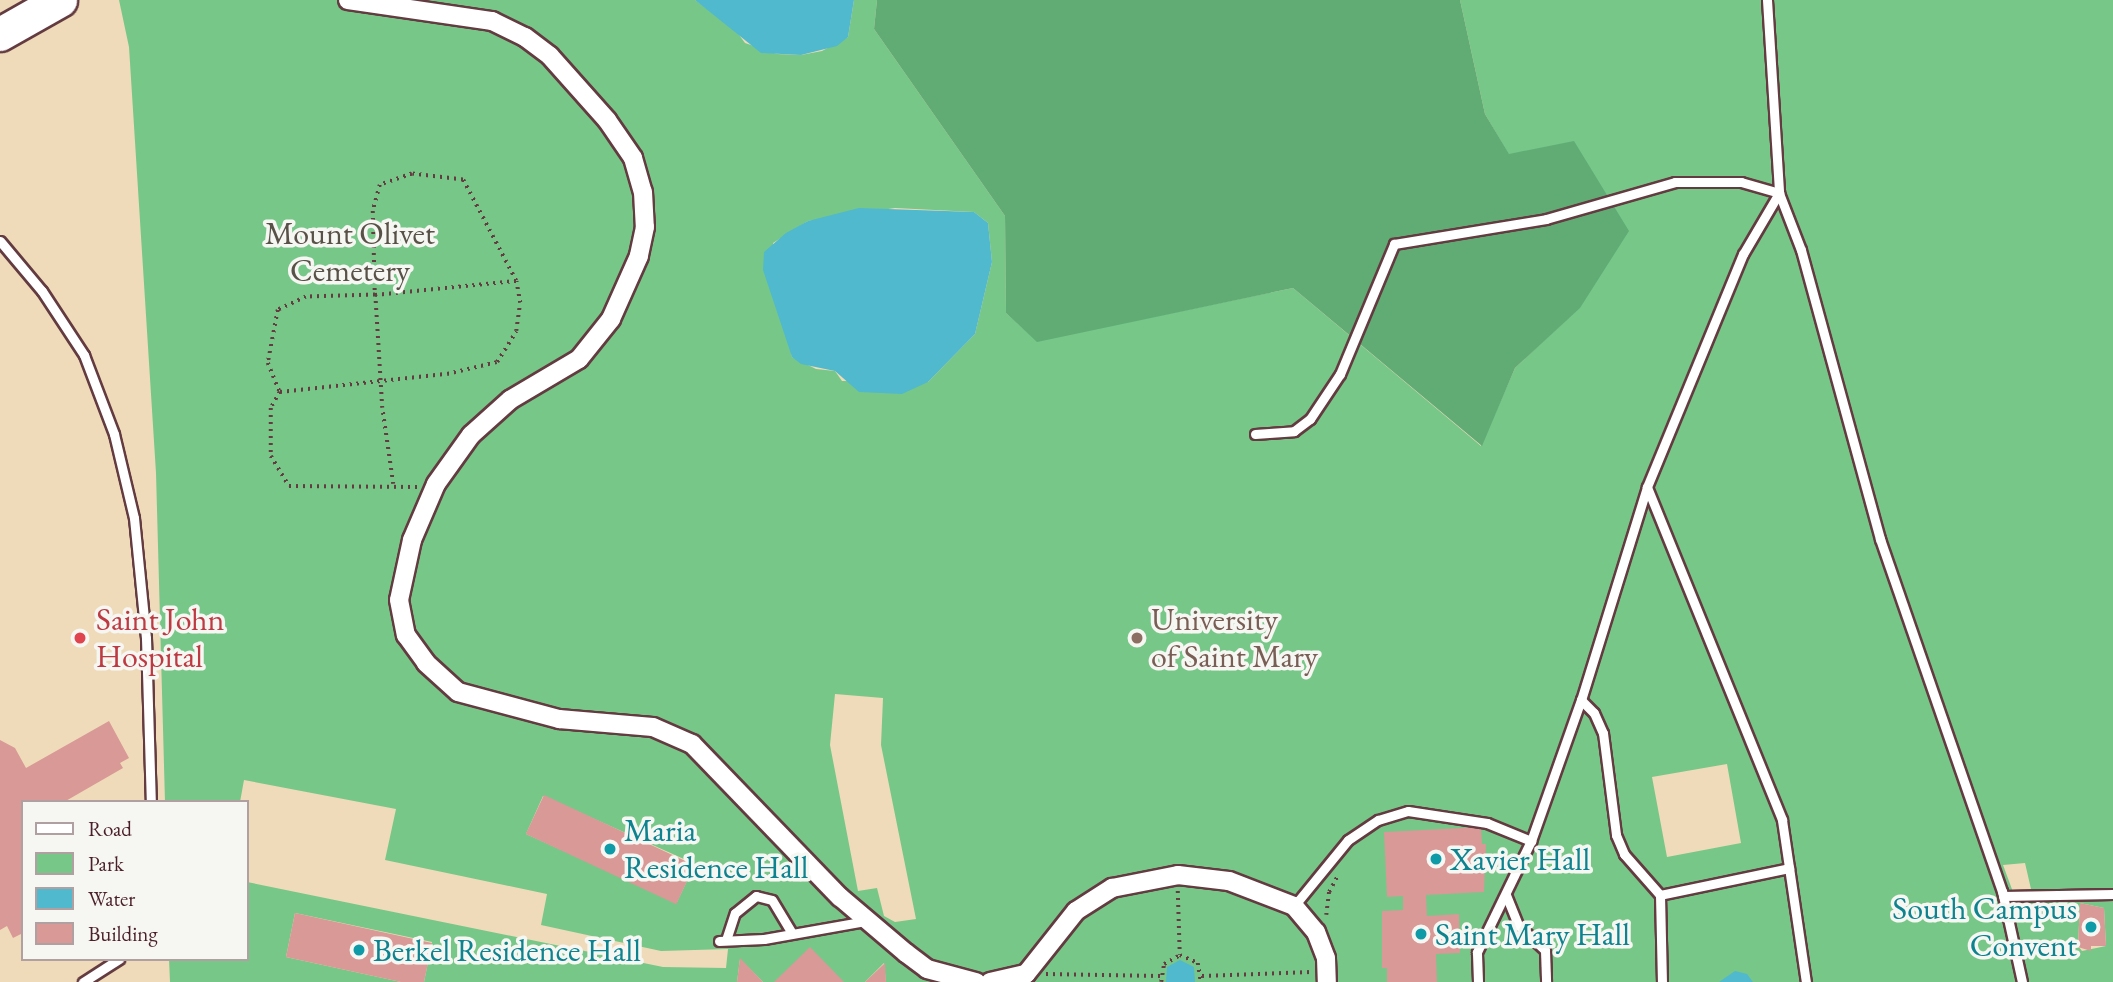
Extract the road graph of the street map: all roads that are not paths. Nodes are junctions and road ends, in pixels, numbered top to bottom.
1 (60, 0) edge
2 (348, 0) edge
3 (1767, 0) edge
4 (0, 34) edge
5 (1779, 193) junction
6 (0, 241) edge
7 (1255, 434) dead end
8 (1647, 487) junction
9 (1581, 700) junction
10 (151, 800) edge
11 (1531, 841) junction
12 (1789, 868) junction
13 (1506, 893) junction
14 (2113, 894) edge
15 (1660, 895) junction
16 (2003, 896) junction
17 (1294, 906) junction
18 (868, 920) junction
19 (792, 933) junction
20 (116, 961) edge
21 (1327, 977) edge
22 (1028, 978) edge
23 (83, 982) edge
24 (976, 982) edge
25 (990, 982) edge
26 (1478, 982) edge
27 (1546, 982) edge
28 (1662, 982) edge
29 (1807, 982) edge
30 (2022, 982) edge

1 - 4 highway
2 - 18 street
3 - 5 lane
5 - 7 lane
5 - 8 lane
5 - 16 lane
6 - 10 lane
8 - 9 lane
8 - 12 lane
9 - 11 lane
9 - 15 lane
11 - 13 lane
11 - 17 lane
12 - 15 lane
12 - 29 lane
13 - 26 lane
13 - 27 lane
14 - 16 lane
15 - 28 lane
16 - 30 lane
17 - 21 street
17 - 22 street
18 - 19 lane
18 - 24 street
19 - 19 lane
20 - 23 lane
22 - 25 street

